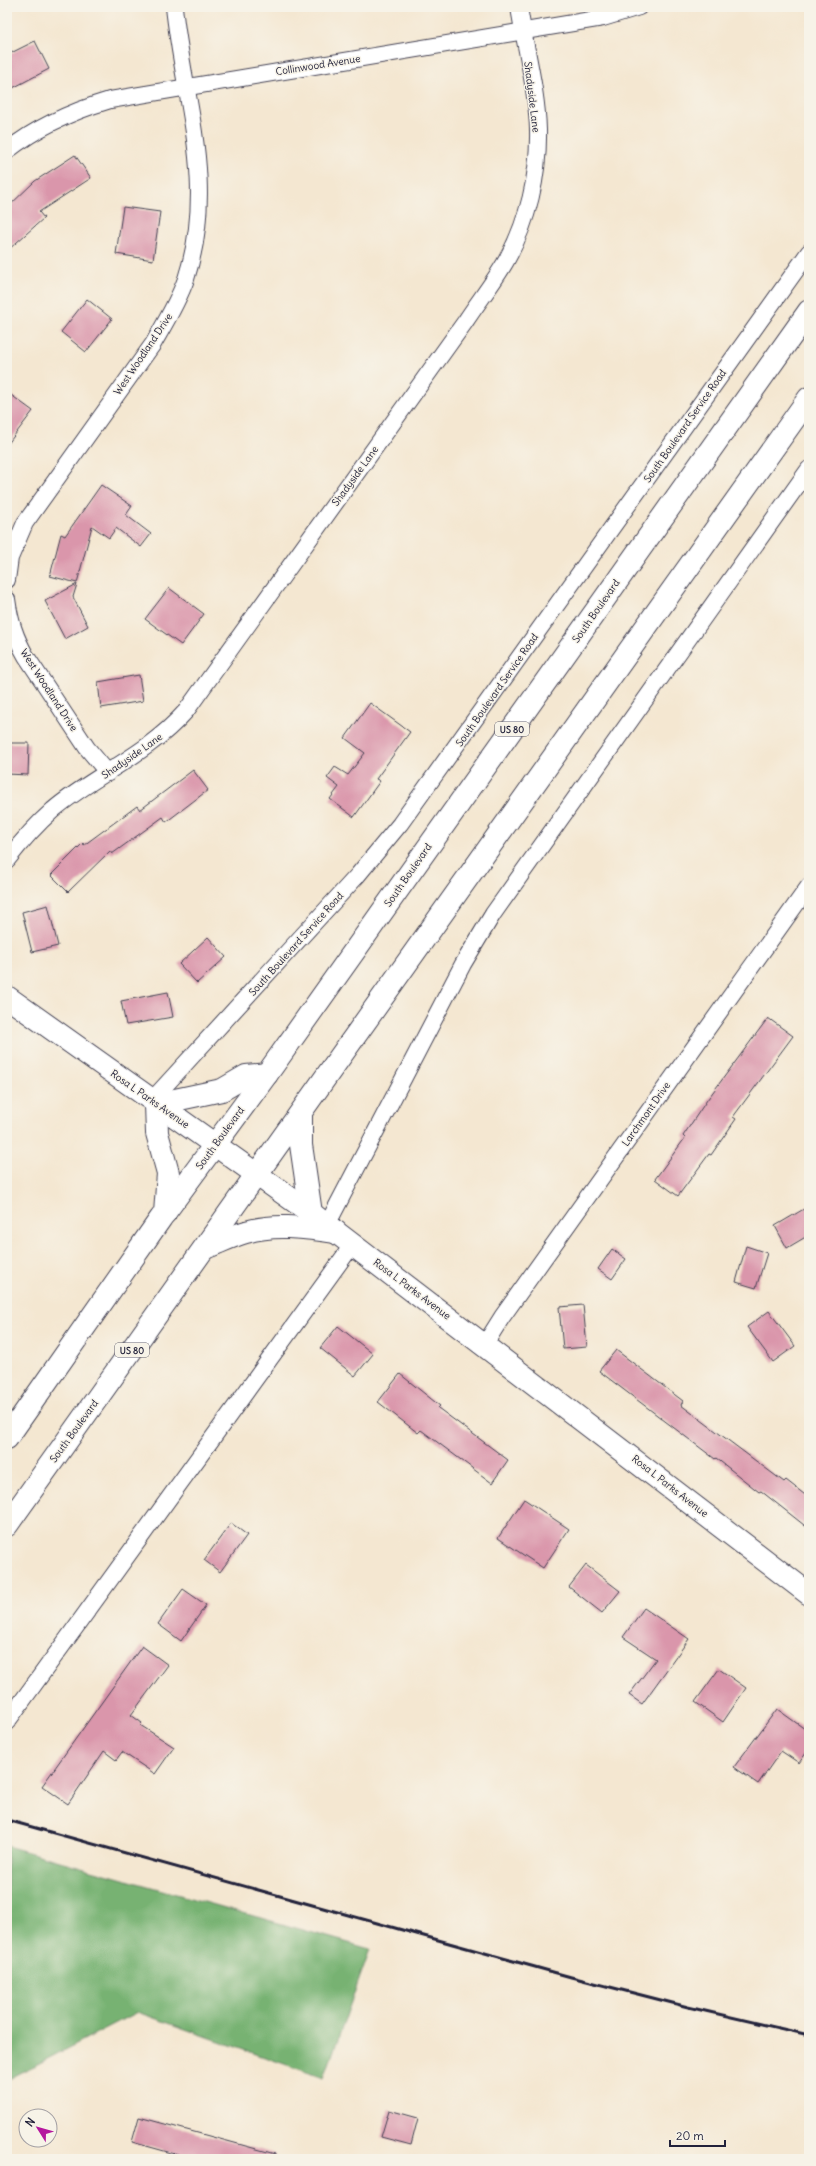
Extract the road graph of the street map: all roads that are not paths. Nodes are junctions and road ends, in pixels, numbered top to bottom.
1 (174, 7) edge
2 (519, 7) edge
3 (639, 7) edge
4 (523, 30) junction
5 (186, 87) junction
6 (7, 150) edge
7 (809, 252) edge
8 (809, 311) edge
9 (809, 398) edge
10 (809, 469) edge
11 (7, 580) edge
12 (7, 600) edge
13 (108, 773) junction
14 (7, 860) edge
15 (809, 886) edge
16 (804, 902) edge
17 (7, 997) edge
18 (267, 1074) junction
19 (153, 1102) junction
20 (301, 1113) junction
21 (215, 1145) junction
22 (257, 1174) junction
23 (165, 1213) junction
24 (332, 1228) junction
25 (205, 1248) junction
26 (485, 1344) junction
27 (7, 1438) edge
28 (7, 1525) edge
29 (809, 1594) edge
30 (7, 1722) edge

1 - 5 street, West Woodland Drive
2 - 4 street, Shadyside Lane
3 - 4 street, Collinwood Avenue
4 - 5 street, Collinwood Avenue
4 - 13 street, Shadyside Lane
5 - 6 street, Collinwood Avenue
5 - 11 street, West Woodland Drive
7 - 19 street, South Boulevard Service Road
8 - 18 main road, South Boulevard / US 80
9 - 20 main road, South Boulevard / US 80
10 - 24 street
12 - 13 street, West Woodland Drive
13 - 14 street, Shadyside Lane
15 - 16 street, Larchmont Drive
16 - 26 street, Larchmont Drive
17 - 19 main road, Rosa L Parks Avenue
18 - 19 main road
18 - 21 main road, South Boulevard / US 80
19 - 21 main road, Rosa L Parks Avenue
19 - 23 main road
20 - 22 main road, South Boulevard / US 80
20 - 24 main road
21 - 22 main road, Rosa L Parks Avenue
21 - 23 main road, South Boulevard / US 80
22 - 24 main road, Rosa L Parks Avenue
22 - 25 main road, South Boulevard / US 80
23 - 27 main road, South Boulevard / US 80
24 - 25 main road
24 - 26 main road, Rosa L Parks Avenue
24 - 30 street
25 - 28 main road, South Boulevard / US 80
26 - 29 main road, Rosa L Parks Avenue

